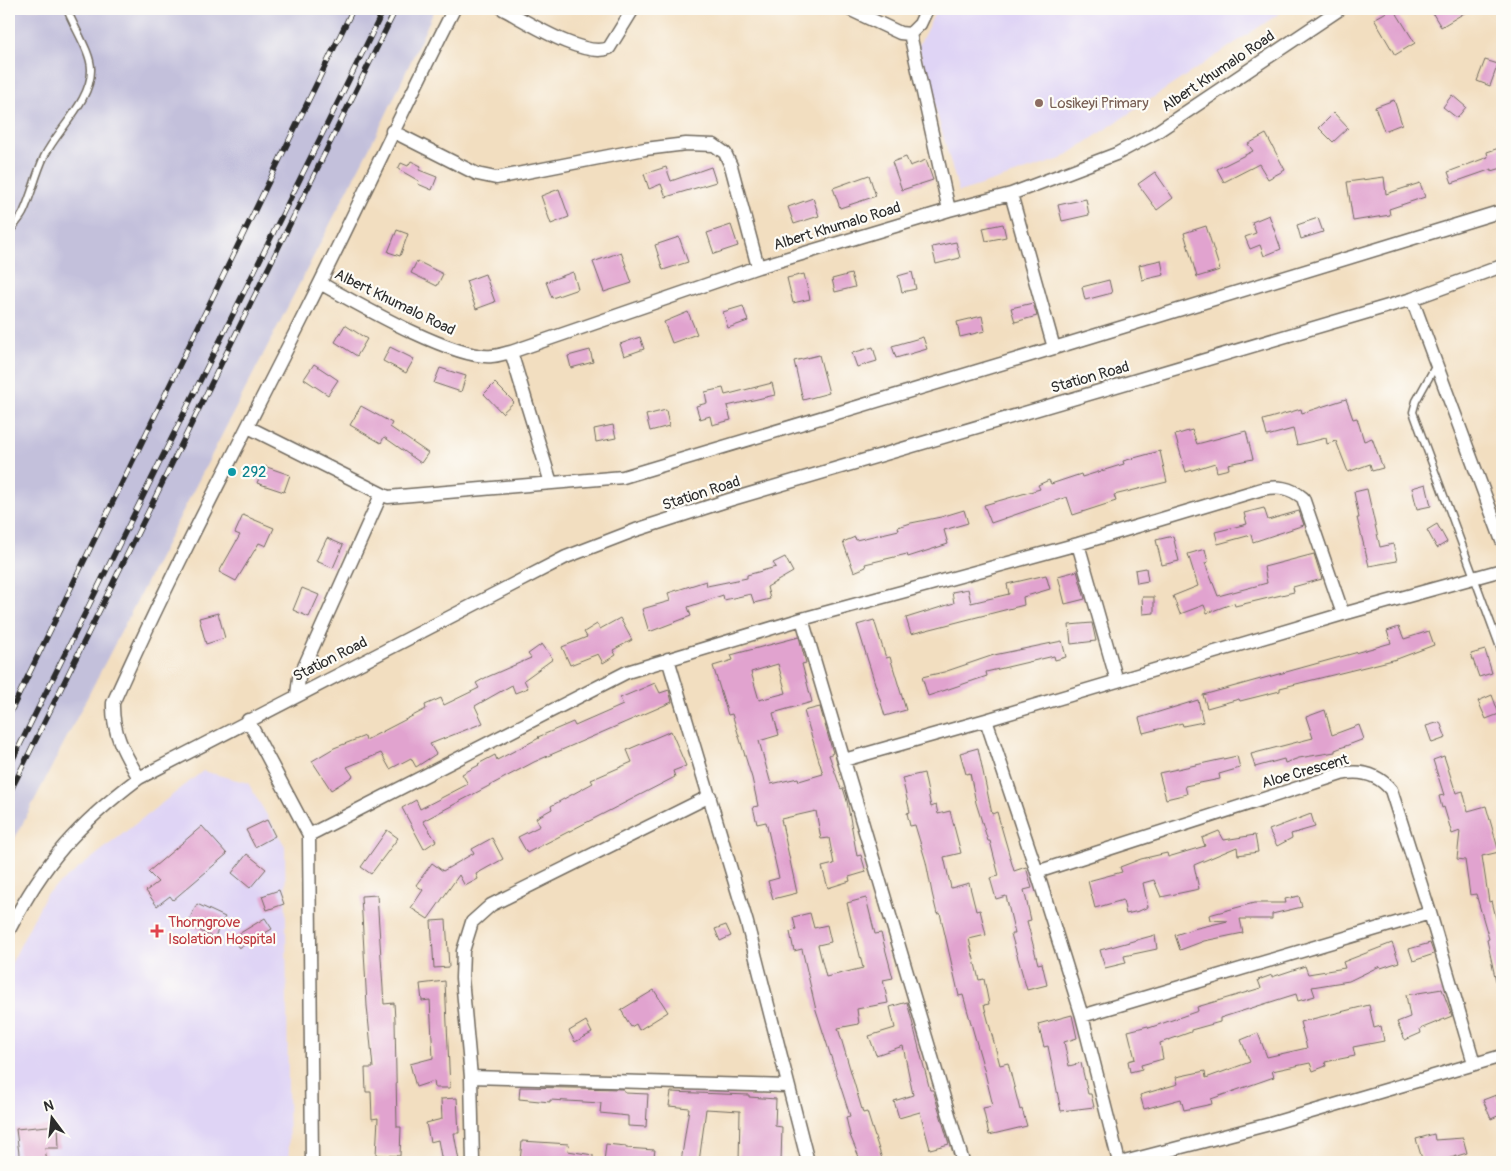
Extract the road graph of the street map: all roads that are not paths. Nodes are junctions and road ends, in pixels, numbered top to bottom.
1 (67, 9) edge
2 (454, 9) edge
3 (503, 9) edge
4 (633, 9) edge
5 (849, 9) edge
6 (928, 9) edge
7 (1340, 9) edge
8 (910, 34) junction
9 (392, 131) junction
10 (1011, 194) junction
11 (949, 210) junction
12 (1502, 211) edge
13 (9, 233) edge
14 (1502, 266) edge
15 (758, 267) junction
16 (320, 283) junction
17 (1412, 298) junction
18 (1054, 348) junction
19 (511, 352) junction
20 (1436, 364) junction
21 (248, 427) junction
22 (551, 483) junction
23 (381, 496) junction
24 (1502, 541) edge
25 (1078, 544) junction
26 (1502, 570) edge
27 (1474, 576) junction
28 (1343, 614) junction
29 (802, 619) junction
30 (1502, 653) edge
31 (668, 659) junction
32 (1117, 681) junction
33 (297, 695) junction
34 (248, 720) junction
35 (986, 720) junction
36 (844, 760) junction
37 (139, 778) junction
38 (710, 796) junction
39 (309, 835) junction
40 (1037, 872) junction
41 (1430, 913) junction
42 (9, 930) edge
43 (1082, 1016) junction
44 (1502, 1056) edge
45 (1474, 1063) junction
46 (471, 1077) junction
47 (787, 1086) junction
48 (312, 1162) edge
49 (474, 1162) edge
50 (808, 1162) edge
51 (963, 1162) edge
52 (1119, 1162) edge
53 (1124, 1162) edge

1 - 13 lane
2 - 9 street
3 - 4 street
5 - 8 street
6 - 8 street
7 - 10 street, Albert Khumalo Road
8 - 11 street
9 - 15 street
9 - 16 street
10 - 11 street, Albert Khumalo Road
10 - 18 street
11 - 15 street, Albert Khumalo Road
12 - 18 street
14 - 17 street, Station Road
15 - 19 street, Albert Khumalo Road
16 - 19 street, Albert Khumalo Road
16 - 21 street
17 - 20 street
17 - 33 street, Station Road
18 - 22 street
19 - 22 street
20 - 24 street
20 - 27 lane
21 - 23 street
21 - 37 street
22 - 23 street
23 - 33 street
25 - 28 street
25 - 29 street
25 - 32 street
26 - 27 street
27 - 28 street
27 - 30 lane
28 - 32 street
29 - 31 street
29 - 36 street
31 - 38 street
31 - 39 street
32 - 35 street
33 - 34 street, Station Road
34 - 37 street, Station Road
34 - 39 street
35 - 36 street
35 - 40 street
36 - 51 street
37 - 42 street, Station Road
38 - 46 street
38 - 47 street
39 - 48 street
40 - 41 street, Aloe Crescent
40 - 43 street
41 - 43 street
41 - 45 street, Aloe Crescent
43 - 52 street
44 - 45 street
45 - 53 street
46 - 47 street
46 - 49 street
47 - 50 street

